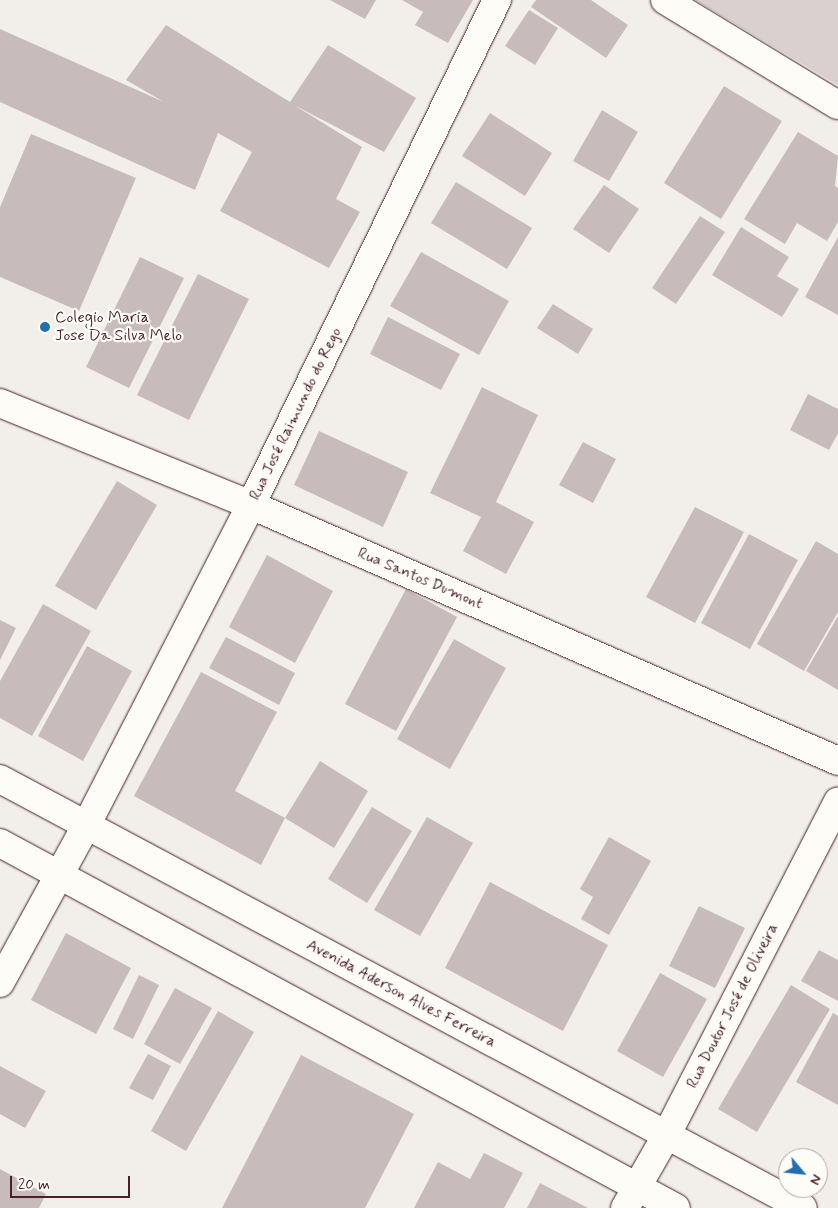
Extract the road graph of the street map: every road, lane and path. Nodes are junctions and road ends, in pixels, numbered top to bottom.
1 (498, 0) edge
2 (665, 0) edge
3 (838, 105) edge
4 (0, 403) edge
5 (251, 505) junction
6 (838, 760) edge
7 (0, 779) edge
8 (838, 802) edge
9 (87, 824) junction
10 (0, 843) edge
11 (57, 874) junction
12 (0, 983) edge
13 (666, 1136) junction
14 (630, 1198) edge
15 (676, 1208) edge
16 (803, 1208) edge

1 - 5 street, Rua José Raimundo do Rego
2 - 3 street
4 - 5 street, Rua Santos Dumont
5 - 6 street, Rua Santos Dumont
5 - 9 street, Rua José Raimundo do Rego
7 - 9 street, Avenida Aderson Alves Ferreira
8 - 13 street, Rua Doutor José de Oliveira
9 - 11 street, Rua José Raimundo do Rego
9 - 13 street, Avenida Aderson Alves Ferreira
10 - 11 street
11 - 12 street, Rua José Raimundo do Rego
11 - 14 street
13 - 14 street, Rua Doutor José de Oliveira
13 - 16 street, Avenida Aderson Alves Ferreira
14 - 15 street

